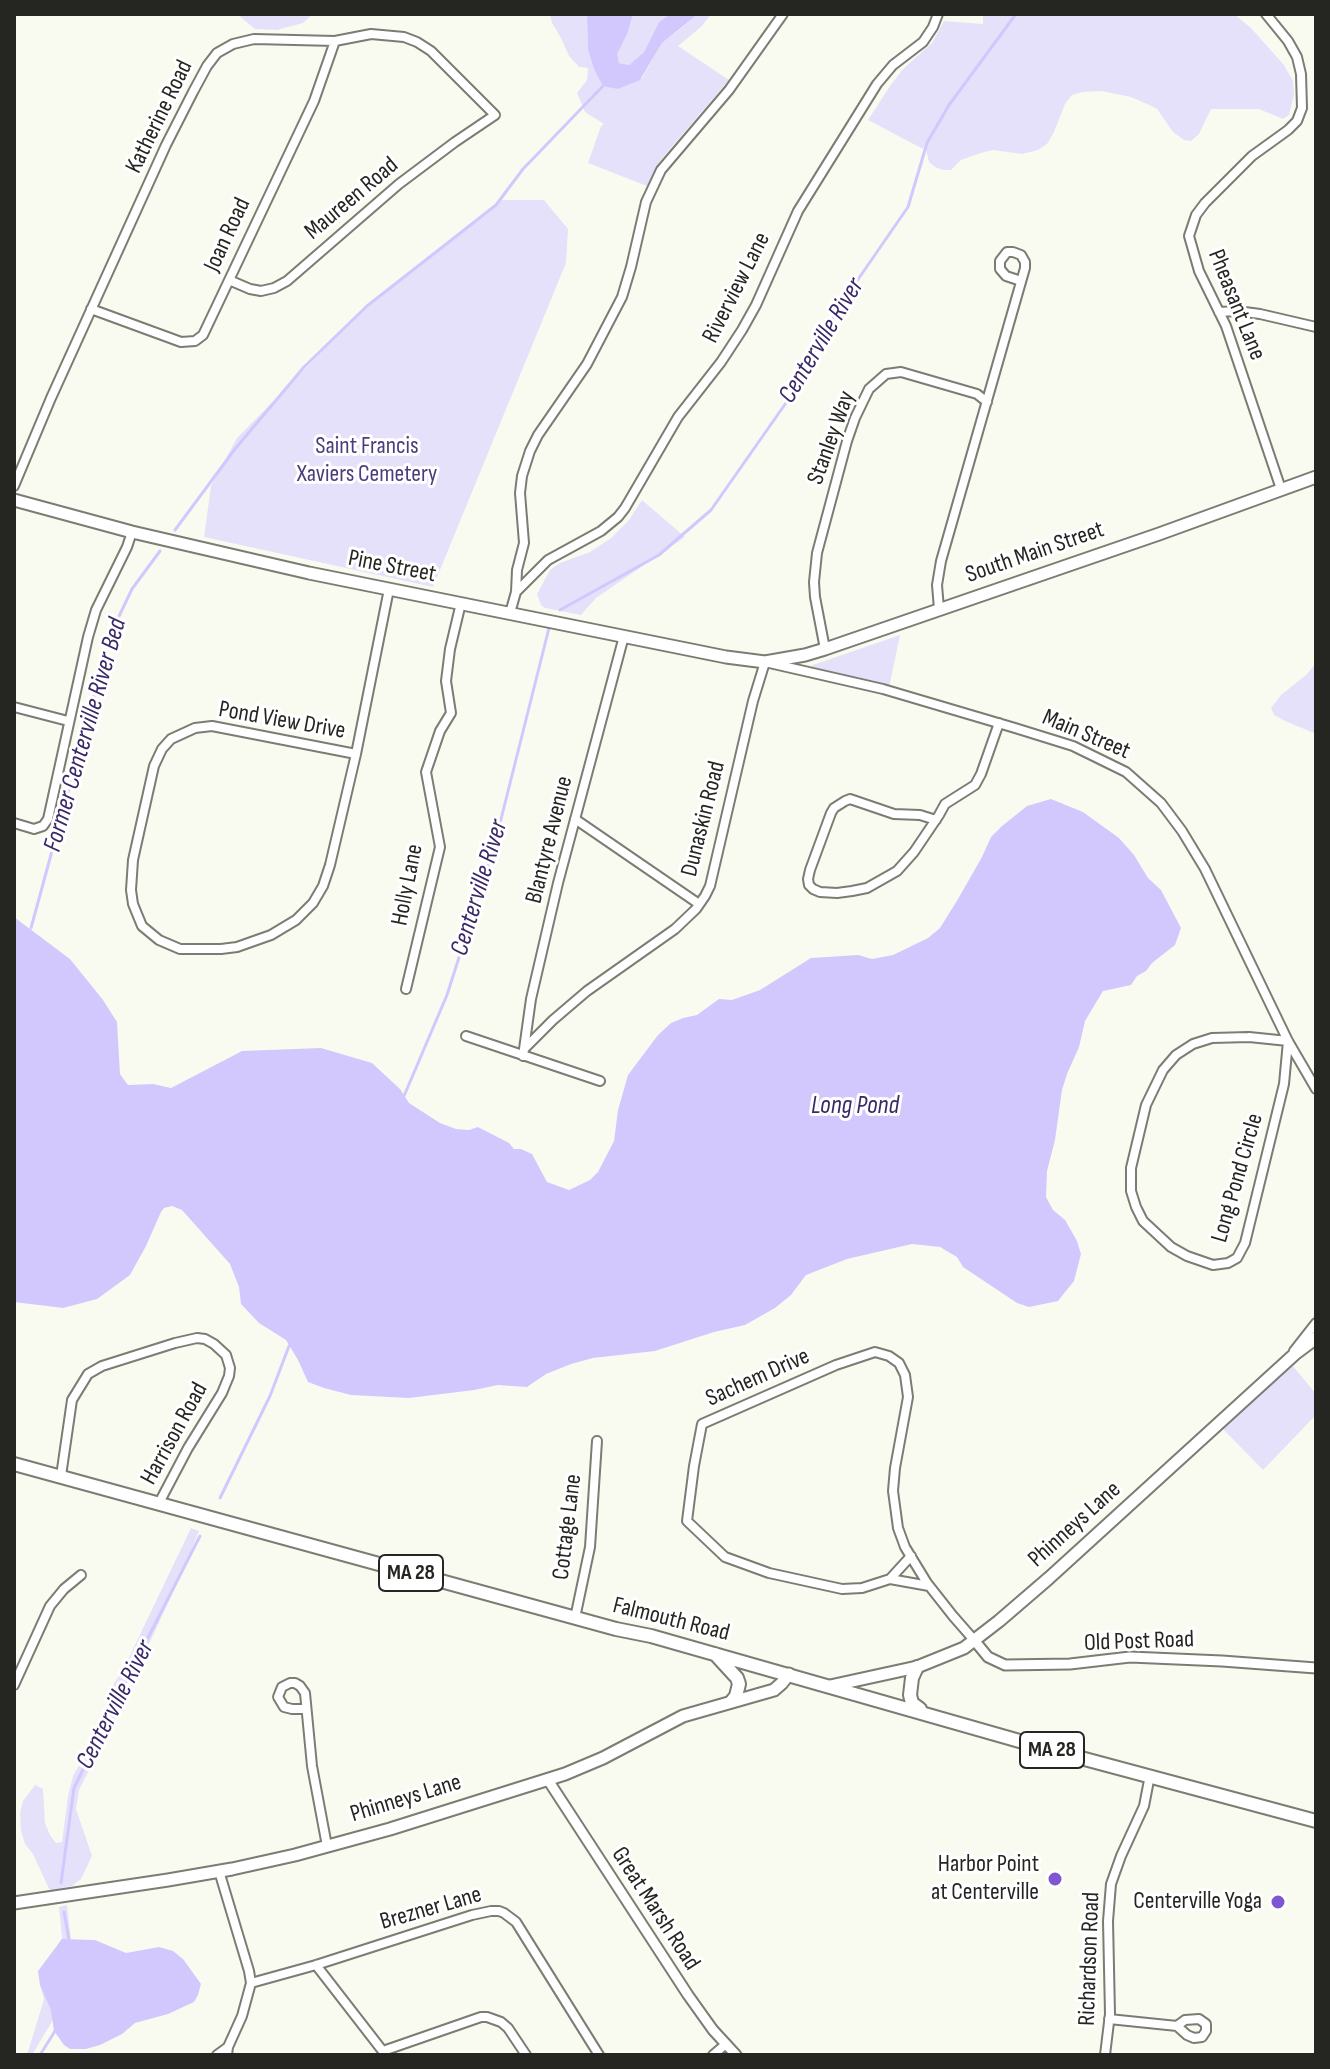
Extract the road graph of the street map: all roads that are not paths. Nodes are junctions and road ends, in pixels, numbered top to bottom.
1 (783, 14) edge
2 (938, 14) edge
3 (1266, 14) edge
4 (335, 41) junction
5 (495, 115) joint
6 (229, 280) junction
7 (1021, 281) dead end
8 (91, 309) junction
9 (1219, 312) junction
10 (1316, 327) edge
11 (987, 402) junction
12 (1316, 477) edge
13 (14, 486) edge
14 (1281, 489) junction
15 (14, 500) edge
16 (132, 532) junction
17 (389, 589) junction
18 (516, 592) junction
19 (461, 603) junction
20 (939, 609) junction
21 (510, 613) junction
22 (624, 636) junction
23 (825, 649) junction
24 (765, 662) junction
25 (14, 707) edge
26 (68, 721) junction
27 (999, 723) junction
28 (356, 754) junction
29 (575, 819) junction
30 (936, 820) junction
31 (14, 823) edge
32 (699, 904) junction
33 (406, 989) dead end
34 (466, 1036) dead end
35 (1288, 1041) junction
36 (524, 1052) junction
37 (600, 1081) dead end
38 (1316, 1089) edge
39 (1316, 1323) edge
40 (1316, 1338) edge
41 (1278, 1370) junction
42 (597, 1441) dead end
43 (14, 1462) edge
44 (61, 1476) junction
45 (159, 1503) junction
46 (911, 1556) junction
47 (81, 1575) dead end
48 (890, 1579) junction
49 (930, 1587) junction
50 (575, 1618) junction
51 (974, 1640) junction
52 (715, 1654) junction
53 (917, 1667) junction
54 (1316, 1668) edge
55 (789, 1674) junction
56 (14, 1685) edge
57 (830, 1686) junction
58 (732, 1701) junction
59 (306, 1709) dead end
60 (934, 1716) junction
61 (1150, 1775) junction
62 (548, 1780) junction
63 (1316, 1821) edge
64 (327, 1846) junction
65 (219, 1871) junction
66 (14, 1903) edge
67 (316, 1965) junction
68 (251, 1983) junction
69 (1109, 2019) junction
70 (1177, 2026) dead end
71 (726, 2044) junction
72 (228, 2051) edge
73 (384, 2053) edge
74 (217, 2055) edge
75 (526, 2055) edge
76 (599, 2055) edge
77 (713, 2055) edge
78 (736, 2055) edge
79 (1105, 2055) edge

1 - 18 street, Riverview Lane
2 - 18 street, Riverview Lane
3 - 9 street, Pheasant Lane
4 - 5 street, Katherine Road
4 - 6 street, Joan Road
4 - 8 street, Katherine Road
5 - 6 street, Maureen Road
6 - 8 street, Joan Road
7 - 11 street
8 - 13 street, Katherine Road
9 - 10 street
9 - 14 street, Pheasant Lane
11 - 20 street
11 - 23 street, Stanley Way
12 - 14 main road, South Main Street
14 - 20 main road, South Main Street
15 - 16 main road, Pine Street
16 - 17 main road, Pine Street
16 - 26 street
17 - 19 main road, Pine Street
17 - 28 street, Pond View Drive
18 - 21 street, Riverview Lane
19 - 21 main road, Pine Street
19 - 33 street, Holly Lane
20 - 23 main road, South Main Street
21 - 22 main road, Pine Street
22 - 24 main road, Pine Street
22 - 29 street, Blantyre Avenue
23 - 24 main road, South Main Street
24 - 27 street, Main Street
24 - 32 street, Dunaskin Road
25 - 26 street
26 - 31 street
27 - 30 street
27 - 35 street, Main Street
28 - 28 street, Pond View Drive
29 - 32 street
29 - 36 street, Blantyre Avenue
30 - 30 street
32 - 36 street, Dunaskin Road
34 - 36 street
35 - 35 street, Long Pond Circle
35 - 38 street, Main Street
36 - 37 street
39 - 41 street
40 - 41 main road, Phinneys Lane
41 - 51 main road, Phinneys Lane
42 - 50 street, Cottage Lane
43 - 44 main road, Falmouth Road / MA 28
44 - 45 main road, Falmouth Road / MA 28
44 - 45 street, Harrison Road
45 - 50 main road, Falmouth Road / MA 28
46 - 48 street
46 - 48 street, Sachem Drive
46 - 49 street, Sachem Drive
47 - 56 street
48 - 49 street, Sachem Drive
49 - 51 street, Sachem Drive
50 - 52 main road, Falmouth Road / MA 28
51 - 53 main road, Phinneys Lane
51 - 54 street, Old Post Road
52 - 55 main road, Falmouth Road / MA 28
52 - 58 main road
53 - 57 main road, Phinneys Lane
53 - 60 main road
55 - 57 main road, Falmouth Road / MA 28
55 - 58 main road, Phinneys Lane
57 - 60 main road, Falmouth Road / MA 28
58 - 62 main road, Phinneys Lane
59 - 64 street
60 - 61 main road, Falmouth Road / MA 28
61 - 63 main road, Falmouth Road / MA 28
61 - 69 street, Richardson Road
62 - 64 main road, Phinneys Lane
62 - 71 street, Great Marsh Road
64 - 65 main road, Phinneys Lane
65 - 66 main road, Phinneys Lane
65 - 68 street
67 - 68 street, Brezner Lane
67 - 73 street
67 - 76 street, Brezner Lane
68 - 72 street
69 - 70 street
69 - 79 street, Richardson Road
71 - 77 street
71 - 78 street, Great Marsh Road
72 - 74 street
73 - 75 street

